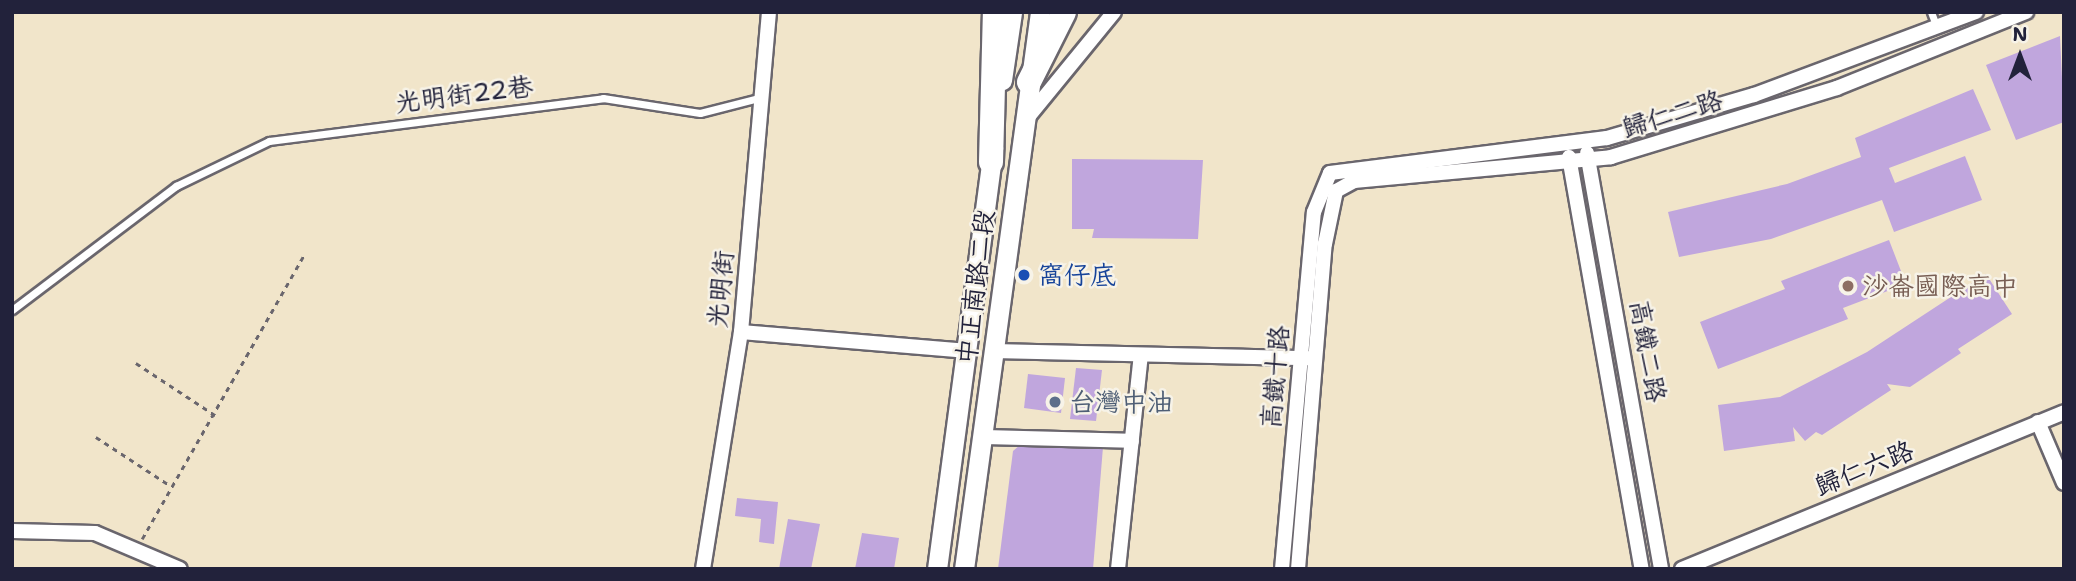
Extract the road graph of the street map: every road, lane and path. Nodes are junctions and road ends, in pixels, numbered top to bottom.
1 (768, 12) edge
2 (995, 12) edge
3 (1012, 12) edge
4 (1040, 12) edge
5 (1064, 12) edge
6 (1114, 12) edge
7 (1931, 12) edge
8 (1976, 12) edge
9 (2026, 12) edge
10 (1937, 29) junction
11 (1029, 82) junction
12 (764, 97) junction
13 (1023, 123) junction
14 (1584, 142) junction
15 (1568, 145) junction
16 (1590, 161) junction
17 (991, 162) junction
18 (1569, 164) junction
19 (1319, 190) joint
20 (1331, 211) joint
21 (305, 253) dead end
22 (12, 310) edge
23 (741, 332) junction
24 (965, 351) junction
25 (993, 351) junction
26 (1141, 355) junction
27 (1301, 357) junction
28 (1317, 358) junction
29 (136, 363) dead end
30 (2064, 412) edge
31 (216, 415) junction
32 (2038, 422) junction
33 (96, 437) dead end
34 (982, 437) junction
35 (1132, 441) junction
36 (2064, 483) edge
37 (171, 486) junction
38 (12, 531) edge
39 (136, 549) junction
40 (180, 569) edge
41 (703, 569) edge
42 (937, 569) edge
43 (964, 569) edge
44 (1118, 569) edge
45 (1282, 569) edge
46 (1298, 569) edge
47 (1642, 569) edge
48 (1661, 569) edge
49 (1682, 569) edge

1 - 12 street, 光明街
2 - 17 highway
3 - 17 street, 中正南路二段
4 - 11 street, 中正南路二段
5 - 11 highway
6 - 13 street
7 - 10 lane
8 - 10 street, 歸仁二路
9 - 16 street, 歸仁二路
10 - 14 street, 歸仁二路
11 - 13 street, 中正南路二段
12 - 22 lane, 光明街22巷
12 - 23 street, 光明街
13 - 25 street, 中正南路二段
14 - 15 street, 歸仁二路
14 - 16 street, 高鐵二路
15 - 18 street, 高鐵二路
15 - 19 street, 歸仁二路
16 - 18 street, 歸仁二路
16 - 48 street, 高鐵二路
17 - 24 street, 中正南路二段
18 - 20 street, 歸仁二路
18 - 47 street, 高鐵二路
19 - 27 street, 高鐵十路
20 - 28 street, 高鐵十路
21 - 31 path
23 - 24 street
23 - 41 street, 光明街
24 - 42 street, 中正南路二段
25 - 26 street
25 - 34 street, 中正南路二段
26 - 27 street
26 - 35 street
27 - 28 street
27 - 45 street, 高鐵十路
28 - 46 street, 高鐵十路
29 - 31 path
30 - 32 street, 歸仁六路
31 - 37 path
32 - 36 street
32 - 49 street, 歸仁六路
33 - 37 path
34 - 35 street
34 - 43 street, 中正南路二段
35 - 44 street
37 - 39 path
38 - 39 street
39 - 40 street

